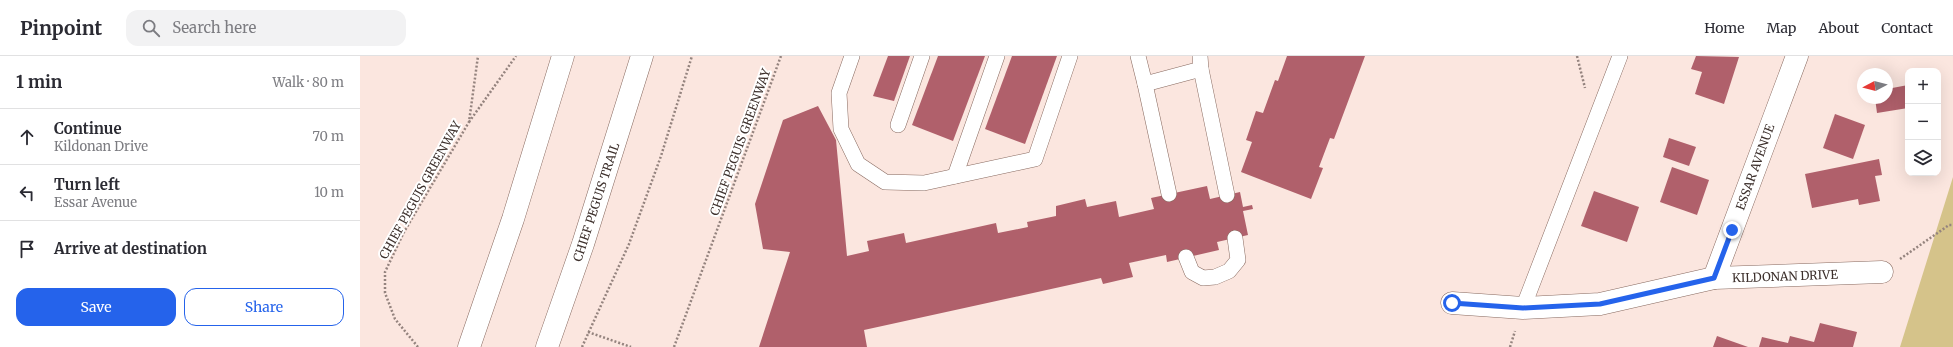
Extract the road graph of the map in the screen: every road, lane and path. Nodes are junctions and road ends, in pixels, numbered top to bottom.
1 (478, 56) edge
2 (516, 56) edge
3 (563, 56) edge
4 (642, 56) edge
5 (692, 56) edge
6 (781, 56) edge
7 (852, 56) edge
8 (922, 56) edge
9 (997, 56) edge
10 (1070, 56) edge
11 (1138, 56) edge
12 (1620, 56) edge
13 (1797, 56) edge
14 (1201, 62) edge
15 (1145, 84) junction
16 (469, 122) junction
17 (898, 125) dead end
18 (955, 176) junction
19 (1169, 194) dead end
20 (1227, 195) dead end
21 (1953, 225) edge
22 (1235, 238) dead end
23 (1186, 257) dead end
24 (1882, 272) joint
25 (1714, 278) junction
26 (1452, 303) dead end
27 (1523, 308) junction
28 (588, 332) junction
29 (473, 337) edge
30 (418, 347) edge
31 (547, 347) edge
32 (582, 347) edge
33 (631, 347) edge
34 (674, 347) edge

1 - 16 path, CHIEF PEGUIS GREENWAY
2 - 16 path
3 - 29 street
4 - 31 street, CHIEF PEGUIS TRAIL
5 - 28 path
6 - 34 path, CHIEF PEGUIS GREENWAY
7 - 18 lane
8 - 17 lane
9 - 18 lane
10 - 18 lane
11 - 15 lane
12 - 27 lane
13 - 25 street, ESSAR AVENUE
14 - 15 lane
14 - 20 lane
15 - 19 lane
16 - 30 path, CHIEF PEGUIS GREENWAY
21 - 24 path
22 - 23 lane
24 - 25 street, KILDONAN DRIVE
25 - 27 street, KILDONAN DRIVE
26 - 27 street, KILDONAN DRIVE
28 - 32 path
28 - 33 path

